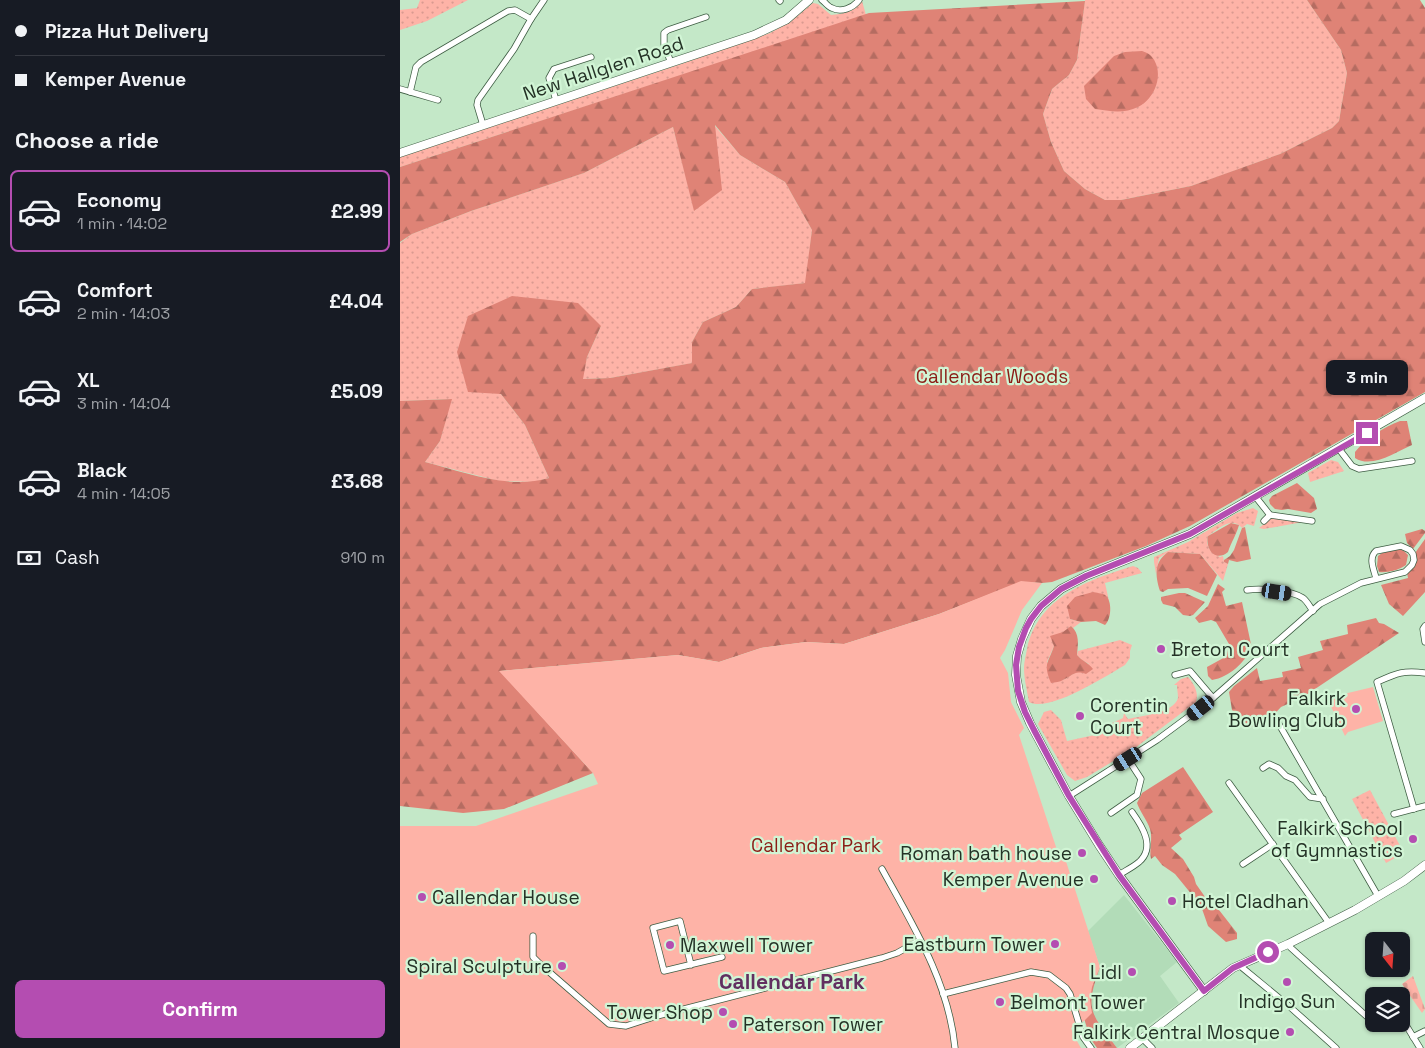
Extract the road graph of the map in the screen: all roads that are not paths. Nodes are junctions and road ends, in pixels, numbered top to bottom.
1 (544, 0) edge
2 (809, 0) edge
3 (822, 0) edge
4 (859, 0) edge
5 (706, 18) dead end
6 (531, 20) junction
7 (591, 57) dead end
8 (671, 62) junction
9 (400, 89) edge
10 (410, 92) junction
11 (438, 100) dead end
12 (556, 100) junction
13 (483, 125) junction
14 (400, 153) edge
15 (1425, 398) edge
16 (1339, 449) junction
17 (1412, 461) dead end
18 (1255, 496) junction
19 (1270, 515) junction
20 (1264, 521) dead end
21 (1312, 521) dead end
22 (1376, 578) junction
23 (1247, 590) dead end
24 (1313, 611) junction
25 (1425, 626) edge
26 (1425, 642) edge
27 (1425, 672) edge
28 (1175, 675) dead end
29 (1213, 698) junction
30 (1276, 719) dead end
31 (1128, 759) junction
32 (1263, 768) dead end
33 (1229, 783) dead end
34 (1069, 796) junction
35 (1323, 800) junction
36 (1425, 806) edge
37 (1414, 809) junction
38 (1132, 812) dead end
39 (1111, 813) dead end
40 (1394, 814) dead end
41 (1273, 844) junction
42 (1243, 864) dead end
43 (1425, 865) edge
44 (882, 869) dead end
45 (1119, 875) junction
46 (1378, 896) junction
47 (1329, 923) junction
48 (534, 936) dead end
49 (920, 940) junction
50 (1288, 944) junction
51 (722, 957) dead end
52 (691, 965) junction
53 (1239, 965) junction
54 (1204, 991) junction
55 (943, 994) junction
56 (1365, 1016) edge
57 (1425, 1031) edge
58 (1410, 1032) edge
59 (1413, 1037) junction
60 (1142, 1038) junction
61 (955, 1048) edge
62 (1091, 1048) edge
63 (1130, 1048) edge
64 (1152, 1048) edge
65 (1336, 1048) edge
66 (1420, 1048) edge

1 - 6 street
2 - 8 street, New Hallglen Road
3 - 4 street
5 - 8 street
6 - 10 street
6 - 13 street
7 - 12 street
8 - 12 street, New Hallglen Road
9 - 10 street
10 - 11 street
12 - 13 street, New Hallglen Road
13 - 14 street, New Hallglen Road
15 - 16 street
16 - 17 street
16 - 18 street
18 - 19 street
18 - 34 street
19 - 20 street
19 - 21 street
22 - 22 street
22 - 24 street
23 - 24 street
24 - 29 street
25 - 26 street
27 - 37 street
28 - 29 street
29 - 31 street
30 - 35 street
31 - 34 street
31 - 39 street
32 - 35 street
33 - 41 street
34 - 45 street
35 - 46 street
36 - 37 street
37 - 40 street
38 - 45 street
41 - 42 street
41 - 47 street
43 - 46 street
44 - 49 street
45 - 54 street
46 - 47 street
47 - 50 street
48 - 49 street
49 - 55 street
50 - 53 street
50 - 56 street
51 - 52 street
52 - 52 street
53 - 54 street
53 - 65 street
54 - 60 street
55 - 61 street
55 - 62 street
57 - 59 street
58 - 59 street
59 - 66 street
60 - 63 street
60 - 64 street

